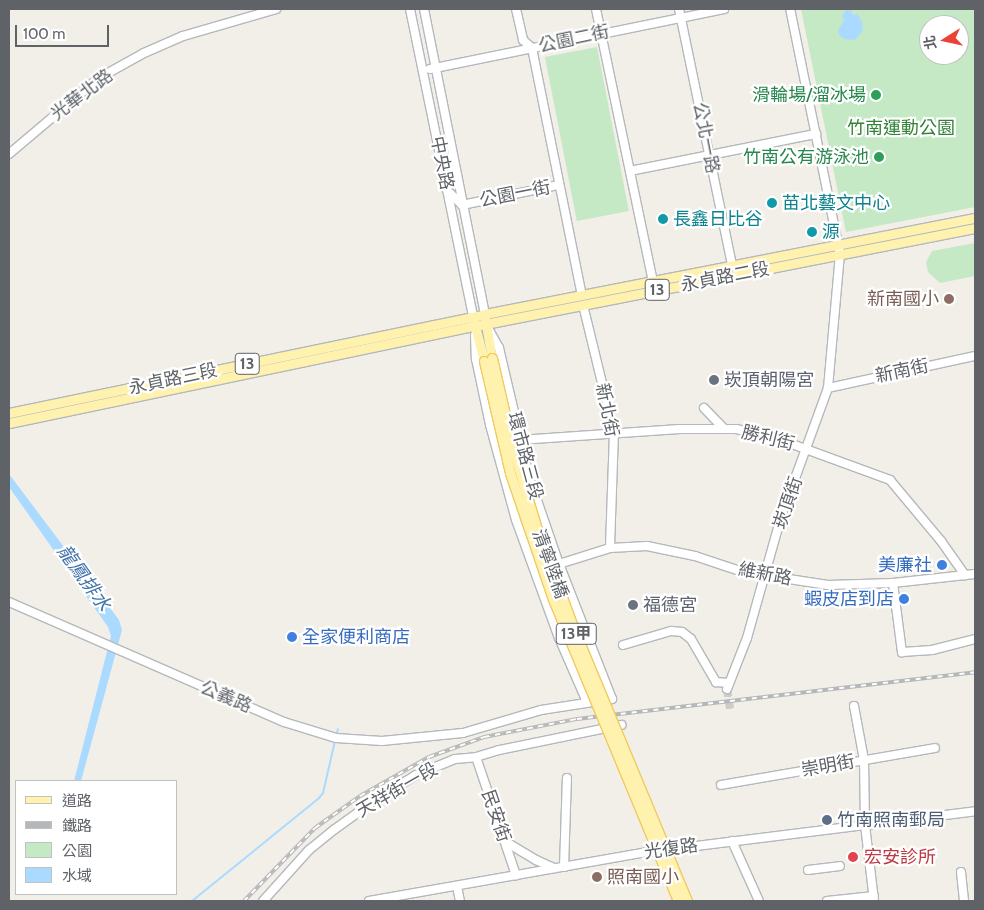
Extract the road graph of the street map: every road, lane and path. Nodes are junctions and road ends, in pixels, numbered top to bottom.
1 (276, 9) edge
2 (410, 9) edge
3 (424, 9) edge
4 (516, 9) edge
5 (596, 9) edge
6 (679, 9) edge
7 (724, 9) edge
8 (790, 9) edge
9 (246, 12) edge
10 (681, 18) junction
11 (602, 33) junction
12 (532, 48) junction
13 (436, 68) junction
14 (424, 70) junction
15 (816, 134) junction
16 (9, 153) edge
17 (709, 156) junction
18 (630, 171) junction
19 (560, 185) junction
20 (447, 190) junction
21 (462, 205) junction
22 (975, 218) edge
23 (975, 228) edge
24 (839, 249) junction
25 (732, 266) junction
26 (692, 278) junction
27 (653, 281) junction
28 (582, 300) junction
29 (485, 319) junction
30 (474, 321) junction
31 (975, 356) edge
32 (488, 360) junction
33 (828, 388) junction
34 (704, 408) dead end
35 (9, 413) edge
36 (9, 423) edge
37 (723, 428) junction
38 (614, 432) junction
39 (520, 440) junction
40 (807, 448) junction
41 (549, 537) junction
42 (525, 546) junction
43 (610, 548) junction
44 (559, 564) junction
45 (975, 574) edge
46 (965, 575) junction
47 (765, 576) junction
48 (893, 583) junction
49 (9, 602) edge
50 (975, 639) edge
51 (622, 645) dead end
52 (587, 702) junction
53 (854, 706) dead end
54 (621, 725) dead end
55 (935, 748) dead end
56 (476, 757) junction
57 (864, 760) junction
58 (567, 778) dead end
59 (721, 785) dead end
60 (975, 811) edge
61 (865, 824) junction
62 (732, 841) junction
63 (506, 842) junction
64 (564, 866) junction
65 (840, 866) dead end
66 (554, 868) junction
67 (808, 870) dead end
68 (961, 872) dead end
69 (516, 875) junction
70 (457, 886) junction
71 (874, 899) edge
72 (263, 901) edge
73 (369, 901) edge
74 (460, 901) edge
75 (678, 901) edge
76 (687, 901) edge
77 (759, 901) edge
78 (827, 901) edge
79 (964, 901) edge

1 - 9 street, 光華北路
2 - 14 street, 中央路
3 - 13 street, 中央路
4 - 12 street, 新北街
5 - 11 street
6 - 10 street, 公北一路
7 - 10 street, 公園二街
8 - 15 street, 崁頂街
9 - 16 street, 光華北路
10 - 11 street, 公園二街
10 - 17 street, 公北一路
11 - 12 street, 公園二街
11 - 18 street
12 - 13 street, 公園二街
12 - 19 street, 新北街
13 - 14 street, 公園二街
13 - 21 street, 中央路
14 - 20 street, 中央路
15 - 17 street
15 - 24 street, 崁頂街
17 - 18 street
17 - 25 street, 公北一路
18 - 27 street
19 - 21 street, 公園一街
19 - 28 street, 新北街
20 - 21 street, 公園一街
20 - 30 street, 中央路
21 - 29 street, 中央路
22 - 24 main road, 永貞路二段 / 13
23 - 24 main road, 永貞路二段 / 13
24 - 25 main road, 永貞路二段 / 13
24 - 26 main road, 永貞路二段 / 13
24 - 33 street, 崁頂街
25 - 26 main road, 永貞路二段 / 13
26 - 27 main road, 永貞路二段 / 13
26 - 28 main road, 永貞路二段 / 13
27 - 28 main road, 永貞路二段 / 13
28 - 29 main road, 永貞路二段 / 13
28 - 38 street, 新北街
29 - 30 main road, 永貞路三段 / 13
29 - 32 main road, 13甲
29 - 39 street, 環市路三段
30 - 32 main road, 13甲
30 - 35 main road, 永貞路三段 / 13
30 - 36 main road, 永貞路三段 / 13
30 - 42 street, 環市路三段
31 - 33 street, 新南街
32 - 75 main road, 清寧陸橋 / 13甲, bridge
32 - 76 main road, 清寧陸橋 / 13甲, bridge
33 - 40 street, 崁頂街
34 - 37 street
37 - 38 street, 勝利街
37 - 40 street, 勝利街
38 - 39 street, 勝利街
38 - 43 street, 新北街
39 - 41 street, 環市路三段
40 - 46 street, 勝利街
40 - 47 street, 崁頂街
41 - 42 street
41 - 44 street, 環市路三段
42 - 52 street, 環市路三段
43 - 44 street, 維新路
43 - 47 street, 維新路
44 - 52 street, 環市路三段
45 - 46 street, 維新路
46 - 48 street, 維新路
47 - 48 street, 維新路
47 - 51 street, 崁頂街
48 - 50 street
49 - 52 street, 公義路
53 - 57 street
54 - 56 street, 天祥街一段
55 - 57 street, 崇明街
56 - 63 street, 民安街
56 - 72 street, 天祥街一段
57 - 59 street, 崇明街
57 - 61 street
58 - 64 street
60 - 61 street, 光復路
61 - 62 street, 光復路
61 - 71 street
62 - 64 street, 光復路
62 - 77 street
63 - 66 street
63 - 69 street, 民安街
64 - 66 street, 光復路
65 - 67 street
66 - 69 street, 光復路
68 - 79 street
69 - 70 street, 光復路
70 - 73 street, 光復路
70 - 74 street
71 - 78 street

